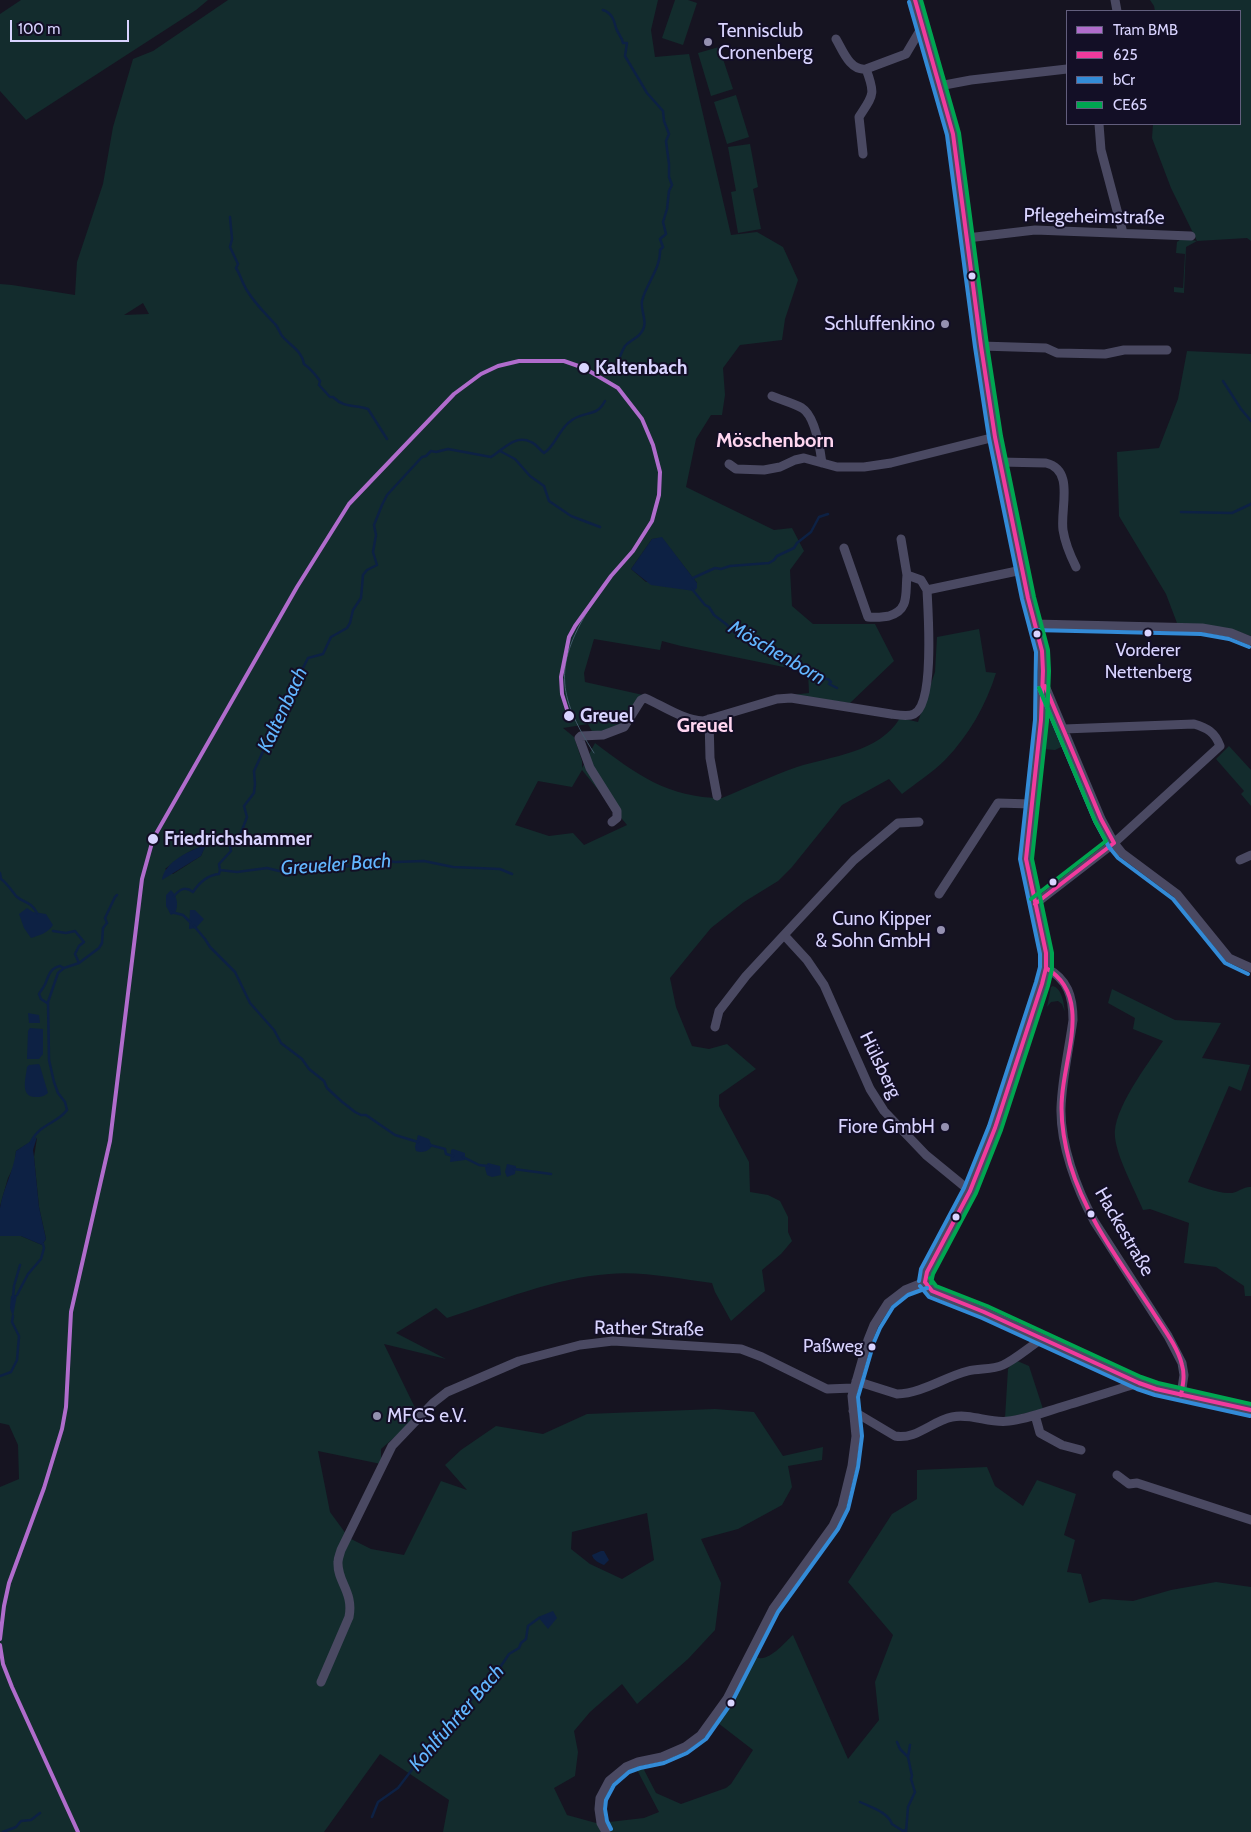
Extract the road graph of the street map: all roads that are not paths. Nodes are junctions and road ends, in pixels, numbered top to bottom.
1 (915, 0) edge
2 (922, 27) junction
3 (836, 39) dead end
4 (1066, 69) edge
5 (866, 70) junction
6 (939, 86) junction
7 (1099, 125) edge
8 (863, 154) dead end
9 (1123, 233) junction
10 (1191, 236) dead end
11 (967, 238) junction
12 (981, 346) junction
13 (1167, 350) dead end
14 (772, 396) dead end
15 (995, 437) junction
16 (1000, 462) junction
17 (822, 463) junction
18 (730, 464) dead end
19 (900, 539) dead end
20 (844, 548) dead end
21 (1076, 567) dead end
22 (1022, 570) junction
23 (907, 575) junction
24 (927, 590) junction
25 (1034, 624) junction
26 (1251, 641) edge
27 (1043, 681) junction
28 (709, 719) junction
29 (1064, 729) junction
30 (717, 796) dead end
31 (1031, 804) junction
32 (612, 822) dead end
33 (919, 822) dead end
34 (1114, 843) junction
35 (1251, 855) edge
36 (1240, 860) dead end
37 (939, 894) dead end
38 (1035, 904) junction
39 (784, 935) junction
40 (1046, 968) junction
41 (1251, 968) edge
42 (715, 1027) dead end
43 (970, 1191) junction
44 (925, 1282) junction
45 (1042, 1339) junction
46 (1139, 1383) junction
47 (854, 1384) junction
48 (1181, 1395) junction
49 (1251, 1410) edge
50 (853, 1411) junction
51 (1035, 1415) junction
52 (1081, 1450) dead end
53 (1117, 1475) dead end
54 (1251, 1520) edge
55 (321, 1682) dead end
56 (606, 1832) edge

1 - 2 street
2 - 5 street
2 - 6 street
3 - 5 street
4 - 6 street
5 - 8 street
6 - 11 street
7 - 9 street
9 - 10 street, Pflegeheimstraße
9 - 11 street, Pflegeheimstraße
11 - 12 street
12 - 13 street
12 - 15 street
14 - 17 street
15 - 16 street
15 - 17 street
16 - 21 street
16 - 22 street
17 - 18 street
19 - 23 street
20 - 23 street
22 - 24 street
22 - 25 street
23 - 24 street
24 - 28 street
25 - 26 street
25 - 27 street
27 - 29 street
27 - 31 street
28 - 30 street
28 - 32 street
29 - 34 street
29 - 34 street
31 - 37 street
31 - 38 street
33 - 39 street
34 - 38 street
34 - 41 street
35 - 36 street
38 - 40 street
39 - 42 street
39 - 43 street, Hülsberg
40 - 43 street
40 - 48 street, Hackestraße
43 - 44 street
44 - 45 street
44 - 47 street
45 - 46 street
45 - 47 street
46 - 48 street
46 - 51 street
47 - 50 street
47 - 55 street, Rather Straße
48 - 49 street
50 - 51 street
50 - 56 street
51 - 52 street
53 - 54 street

